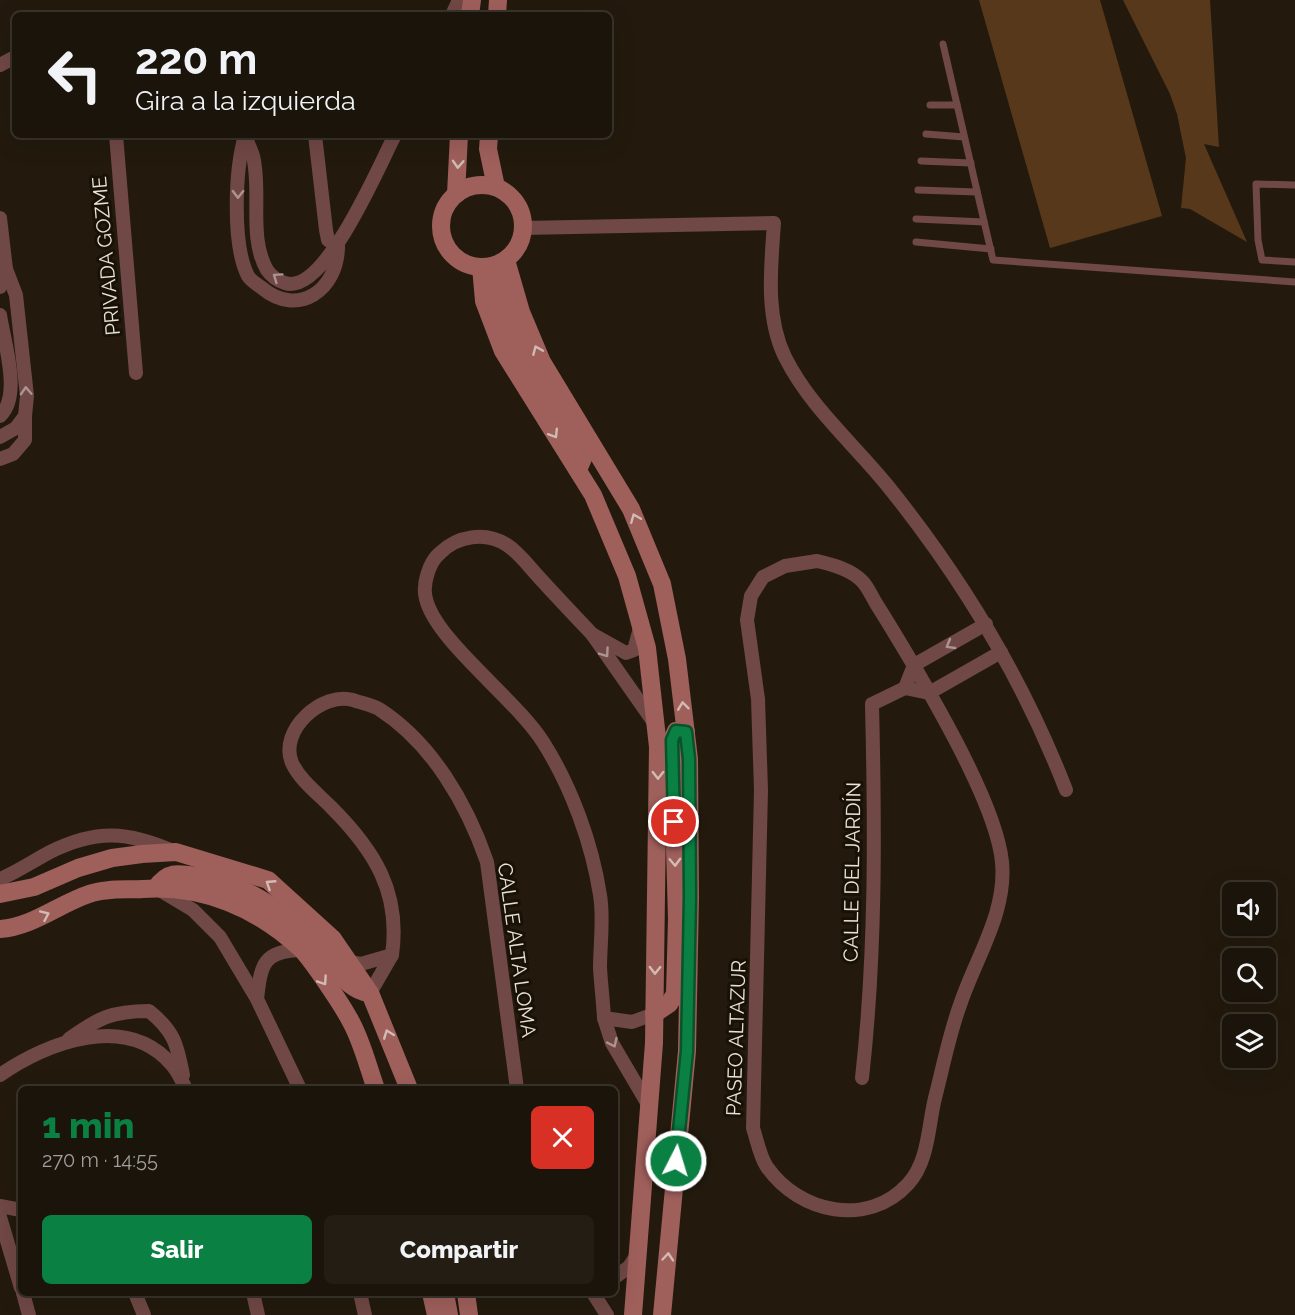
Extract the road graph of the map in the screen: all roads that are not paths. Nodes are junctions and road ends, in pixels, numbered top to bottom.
1 (943, 44) dead end
2 (930, 105) dead end
3 (957, 105) junction
4 (926, 134) dead end
5 (964, 137) junction
6 (116, 138) edge
7 (244, 138) edge
8 (246, 138) edge
9 (315, 138) edge
10 (393, 138) edge
11 (459, 138) edge
12 (489, 138) edge
13 (921, 161) dead end
14 (971, 163) junction
15 (1295, 185) edge
16 (496, 187) junction
17 (918, 190) dead end
18 (977, 192) junction
19 (456, 194) junction
20 (0, 218) edge
21 (916, 219) dead end
22 (984, 222) junction
23 (523, 228) junction
24 (916, 242) dead end
25 (338, 246) junction
26 (991, 249) junction
27 (1295, 262) edge
28 (493, 264) junction
29 (6, 269) junction
30 (1295, 282) edge
31 (0, 286) edge
32 (0, 315) edge
33 (136, 373) dead end
34 (0, 416) edge
35 (25, 416) junction
36 (0, 437) edge
37 (0, 459) edge
38 (641, 623) junction
39 (986, 624) junction
40 (591, 634) junction
41 (1001, 652) junction
42 (914, 666) junction
43 (906, 688) junction
44 (929, 693) junction
45 (656, 725) junction
46 (686, 732) junction
47 (1066, 790) dead end
48 (176, 852) junction
49 (0, 879) edge
50 (156, 888) junction
51 (0, 894) edge
52 (0, 929) edge
53 (302, 950) junction
54 (392, 955) junction
55 (349, 962) junction
56 (370, 993) junction
57 (257, 999) junction
58 (654, 1014) junction
59 (604, 1018) junction
60 (69, 1039) junction
61 (16, 1064) junction
62 (0, 1068) edge
63 (0, 1075) edge
64 (862, 1078) dead end
65 (184, 1086) edge
66 (185, 1086) edge
67 (299, 1086) edge
68 (375, 1086) edge
69 (408, 1086) edge
70 (517, 1086) edge
71 (649, 1106) junction
72 (0, 1206) edge
73 (18, 1209) edge
74 (0, 1217) edge
75 (640, 1251) junction
76 (618, 1275) edge
77 (18, 1278) edge
78 (24, 1296) edge
79 (136, 1296) edge
80 (254, 1296) edge
81 (361, 1296) edge
82 (432, 1296) edge
83 (446, 1296) edge
84 (466, 1296) edge
85 (596, 1296) edge
86 (29, 1315) edge
87 (144, 1315) edge
88 (258, 1315) edge
89 (365, 1315) edge
90 (436, 1315) edge
91 (449, 1315) edge
92 (469, 1315) edge
93 (607, 1315) edge
94 (633, 1315) edge
95 (662, 1315) edge

1 - 3 lane
2 - 3 lane
3 - 5 lane
4 - 5 lane
5 - 14 lane
6 - 33 street, PRIVADA GOZME
7 -> 25 street
25 -> 8 street
9 - 25 street
10 - 25 street
11 -> 19 street
12 - 16 street
13 - 14 lane
14 - 18 lane
15 - 27 lane
16 - 19 street
16 - 23 street
17 - 18 lane
18 - 22 lane
19 - 28 street
20 - 29 street
21 - 22 lane
22 - 26 lane
23 - 28 street
23 - 39 street
24 - 26 lane
26 - 30 lane
28 - 38 street
46 -> 28 street
29 - 31 street
35 -> 29 street
32 - 34 street
35 - 36 street
35 - 37 street
38 - 40 street
38 - 45 street
39 - 41 street
39 -> 42 street
40 -> 45 street
40 - 59 street
41 - 44 street
41 - 47 street
42 - 43 street
42 - 44 street, PASEO ALTAZUR
42 - 44 street, PASEO ALTAZUR
43 - 44 street
43 - 64 street, CALLE DEL JARDÍN
45 -> 58 street
46 -> 58 street
95 -> 46 street
48 - 49 street
48 - 51 street
55 -> 48 street
52 -> 50 street
50 - 53 street
50 - 56 street
50 - 57 street
53 - 57 street
53 -> 68 street
54 - 55 street
54 - 56 street, CALLE ALTA LOMA
54 - 70 street, CALLE ALTA LOMA
55 - 56 street
69 -> 56 street
57 - 67 street
58 - 59 street
58 - 71 street
59 -> 71 street
60 - 61 street
60 - 65 street
60 - 66 street
61 - 62 street
61 - 63 street
71 - 75 street
72 - 73 street
74 - 77 street
75 - 76 street
75 - 94 street
78 - 86 street
79 - 87 street
80 - 88 street
81 - 89 street
82 - 90 street
83 - 91 street
84 - 92 street
85 - 93 street

